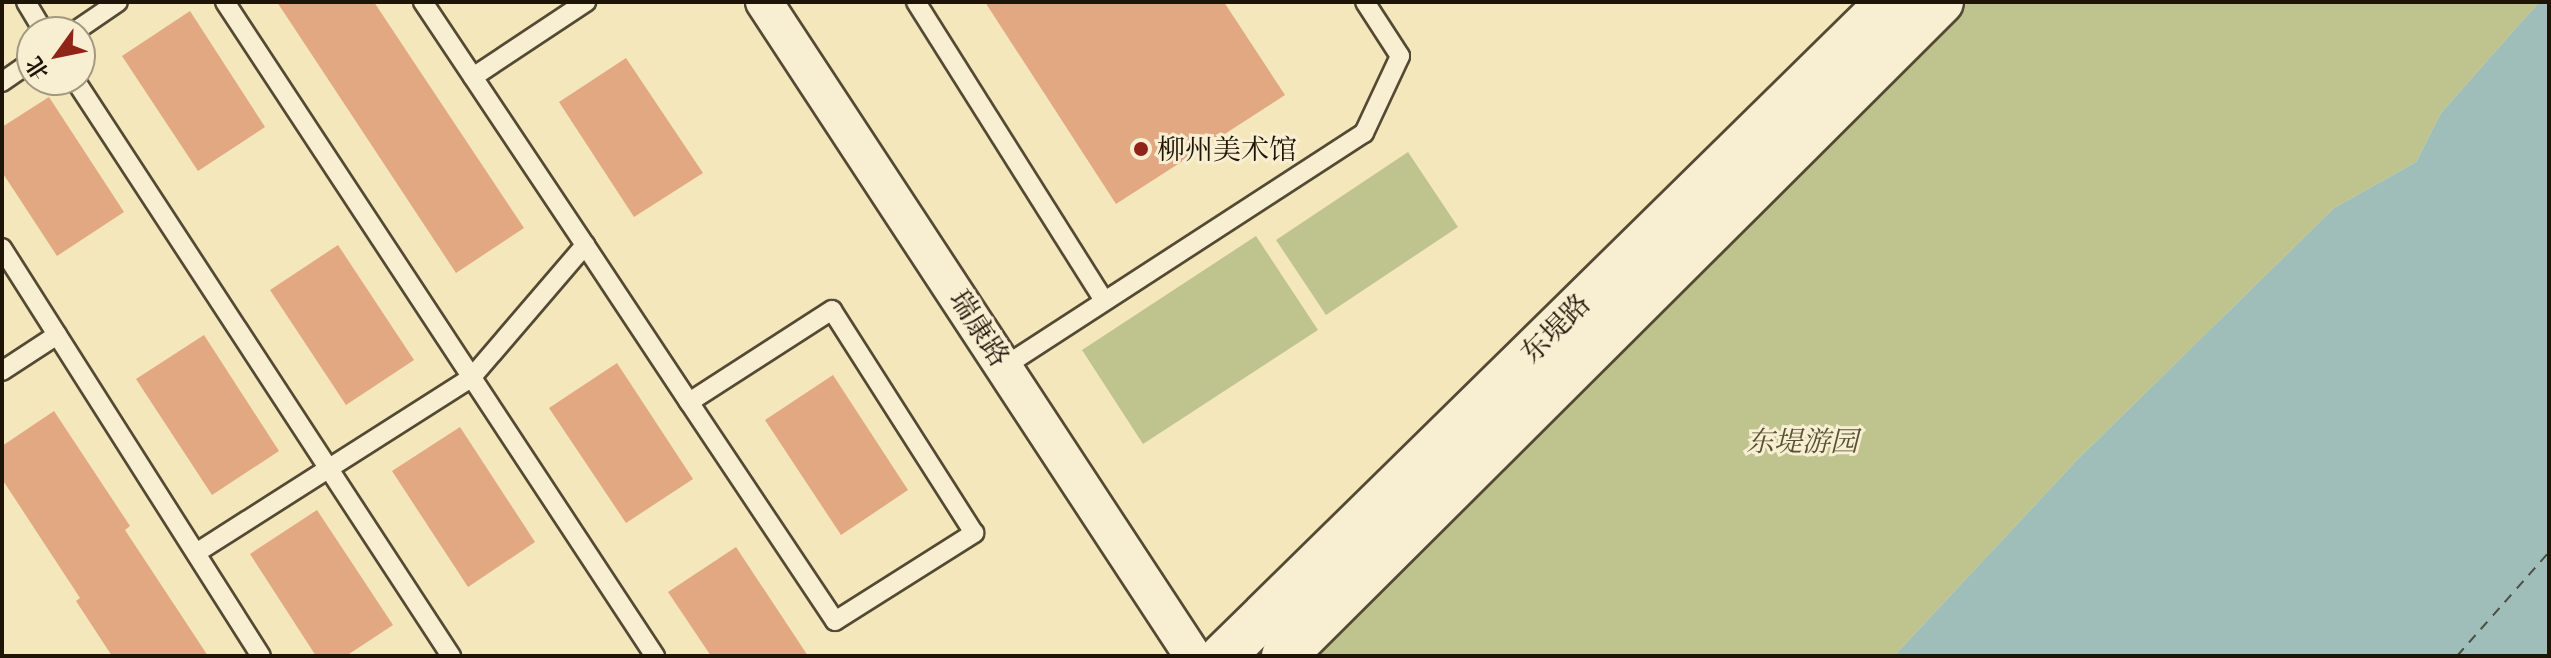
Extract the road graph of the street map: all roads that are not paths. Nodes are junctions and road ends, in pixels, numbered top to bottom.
1 (118, 2) edge
2 (225, 2) edge
3 (423, 2) edge
4 (586, 2) edge
5 (764, 2) edge
6 (916, 2) edge
7 (1365, 2) edge
8 (1889, 2) edge
9 (1941, 2) edge
10 (96, 17) edge
11 (473, 77) junction
12 (85, 96) edge
13 (585, 245) junction
14 (2, 248) edge
15 (1104, 301) junction
16 (57, 335) junction
17 (1005, 366) junction
18 (2, 371) edge
19 (472, 377) junction
20 (689, 402) junction
21 (329, 468) junction
22 (196, 553) junction
23 (261, 656) edge
24 (451, 656) edge
25 (655, 656) edge
26 (1193, 656) edge
27 (1223, 656) edge
28 (1284, 656) edge

1 - 10 lane
2 - 19 lane
3 - 11 lane
4 - 11 lane
5 - 17 street, 瑞康路
6 - 15 lane
7 - 15 lane
8 - 27 main road, 东堤路
9 - 28 main road
11 - 13 lane
12 - 21 lane
13 - 19 lane
13 - 20 lane
14 - 16 lane
15 - 17 lane
16 - 18 lane
16 - 22 lane
17 - 26 street, 瑞康路
19 - 21 lane
19 - 25 lane
20 - 20 lane
21 - 22 lane
21 - 24 lane
22 - 23 lane

